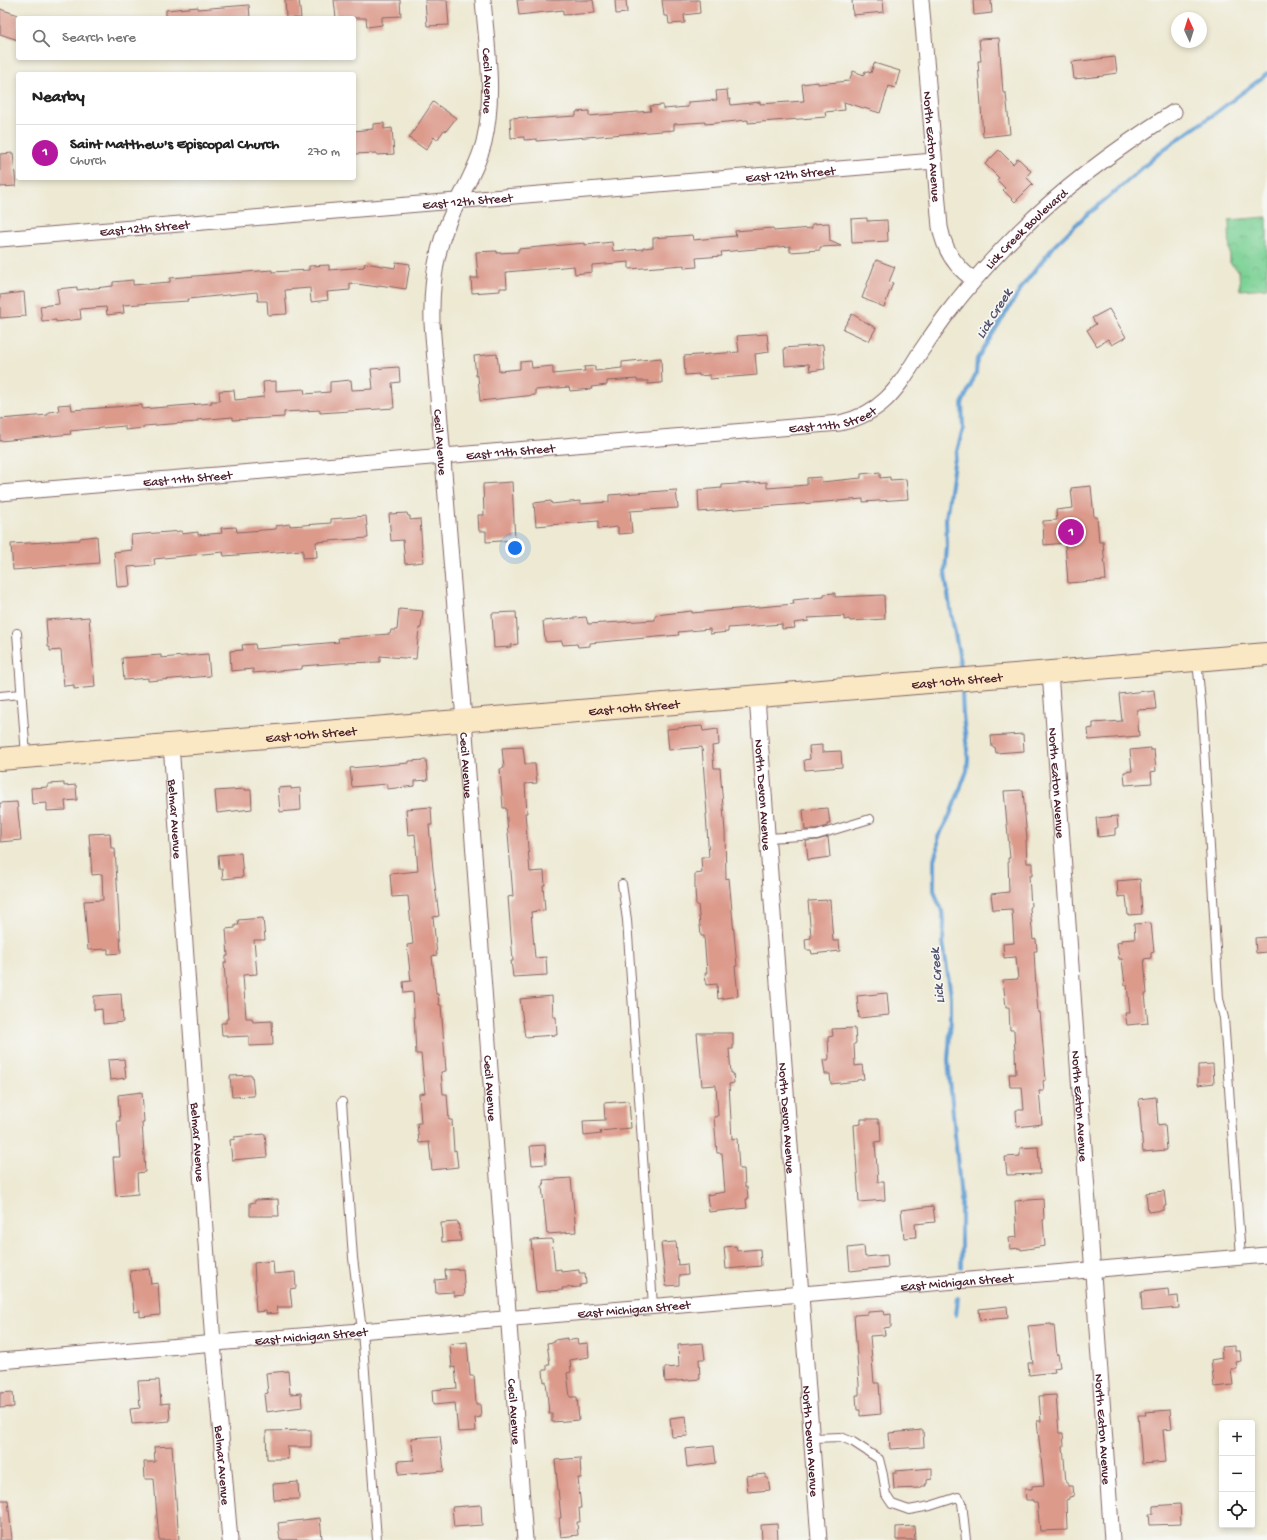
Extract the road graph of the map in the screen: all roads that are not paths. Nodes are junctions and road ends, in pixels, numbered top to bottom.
1 (483, 0) edge
2 (921, 0) edge
3 (1174, 112) dead end
4 (934, 161) junction
5 (458, 201) junction
6 (0, 238) edge
7 (974, 280) junction
8 (906, 374) joint
9 (443, 456) junction
10 (0, 493) edge
11 (17, 633) dead end
12 (1267, 654) edge
13 (1197, 660) junction
14 (1050, 672) junction
15 (21, 694) junction
16 (0, 696) edge
17 (757, 696) junction
18 (464, 720) junction
19 (171, 744) junction
20 (26, 757) junction
21 (0, 759) edge
22 (870, 820) dead end
23 (768, 838) junction
24 (622, 884) dead end
25 (342, 1102) dead end
26 (1267, 1255) edge
27 (1241, 1257) junction
28 (1093, 1269) junction
29 (801, 1294) junction
30 (653, 1306) junction
31 (508, 1318) junction
32 (362, 1330) junction
33 (213, 1343) junction
34 (0, 1360) edge
35 (812, 1438) junction
36 (230, 1540) edge
37 (377, 1540) edge
38 (525, 1540) edge
39 (819, 1540) edge
40 (966, 1540) edge
41 (1112, 1540) edge

1 - 5 street, Cecil Avenue
2 - 4 street, North Eaton Avenue
3 - 7 street, Lick Creek Boulevard
4 - 5 street, East 12th Street
4 - 7 street, North Eaton Avenue
5 - 6 street, East 12th Street
5 - 9 street, Cecil Avenue
7 - 8 street, Lick Creek Boulevard
8 - 9 street, East 11th Street
9 - 10 street, East 11th Street
9 - 18 street, Cecil Avenue
11 - 15 lane
12 - 13 main road, East 10th Street
13 - 14 main road, East 10th Street
13 - 27 lane
14 - 17 main road, East 10th Street
14 - 28 street, North Eaton Avenue
15 - 16 lane
15 - 20 lane
17 - 18 main road, East 10th Street
17 - 23 street, North Devon Avenue
18 - 19 main road, East 10th Street
18 - 31 street, Cecil Avenue
19 - 20 main road, East 10th Street
19 - 33 street, Belmar Avenue
20 - 21 main road, East 10th Street
22 - 23 lane
23 - 29 street, North Devon Avenue
24 - 30 lane
25 - 32 lane
26 - 27 street, East Michigan Street
27 - 28 street, East Michigan Street
28 - 29 street, East Michigan Street
28 - 41 street, North Eaton Avenue
29 - 30 street, East Michigan Street
29 - 35 street, North Devon Avenue
30 - 31 street, East Michigan Street
31 - 32 street, East Michigan Street
31 - 38 street, Cecil Avenue
32 - 33 street, East Michigan Street
32 - 37 lane
33 - 34 street, East Michigan Street
33 - 36 street, Belmar Avenue
35 - 39 street, North Devon Avenue
35 - 40 lane

